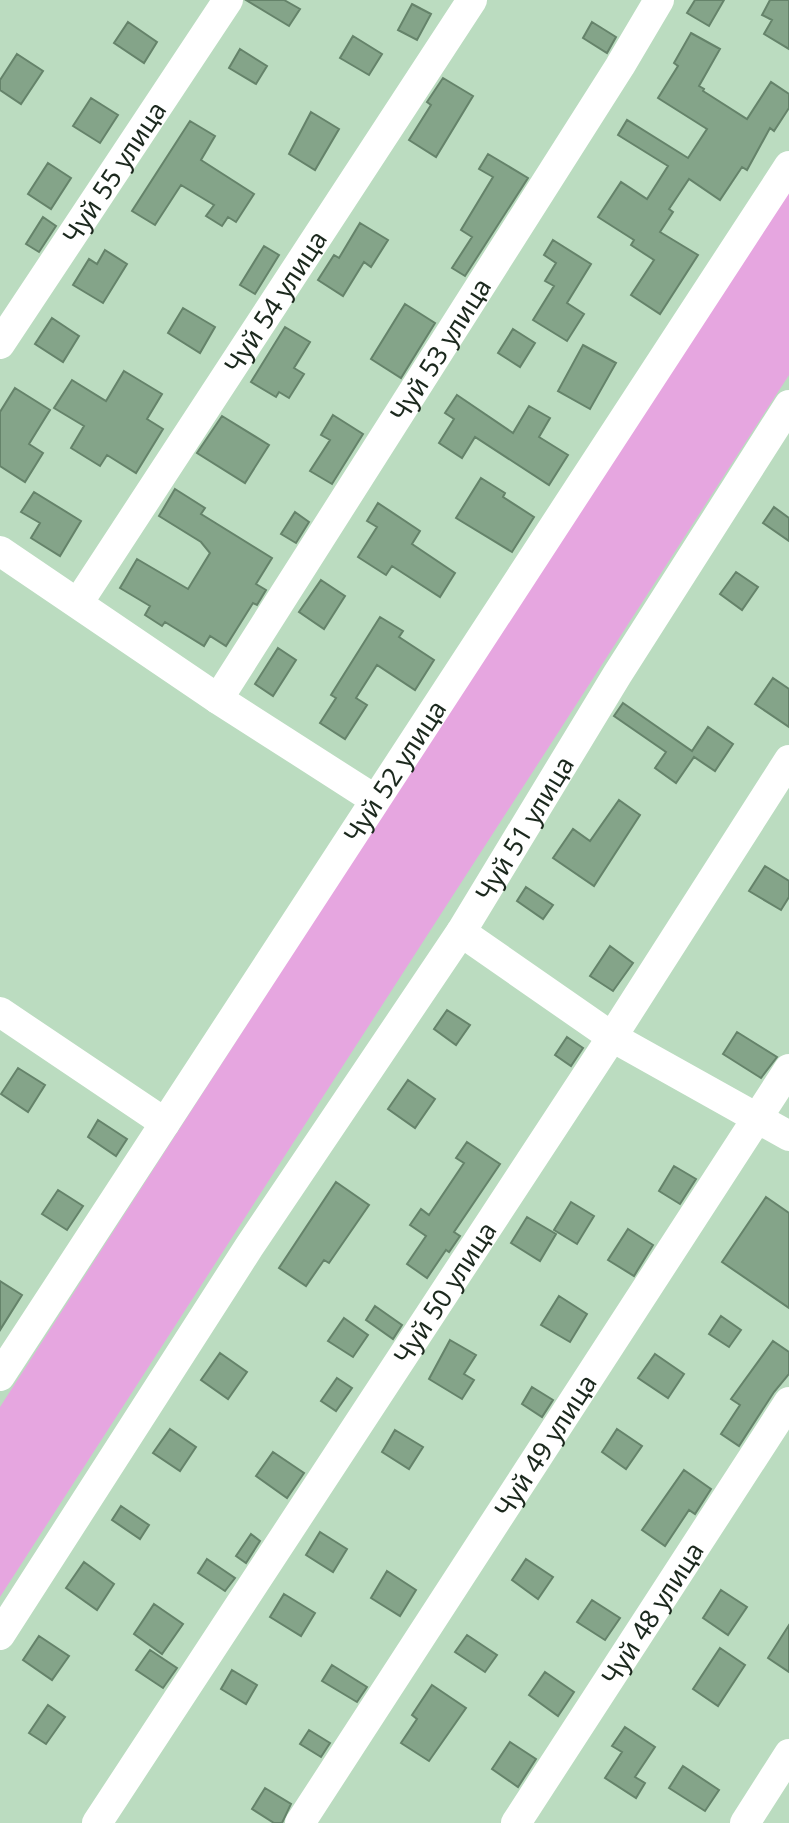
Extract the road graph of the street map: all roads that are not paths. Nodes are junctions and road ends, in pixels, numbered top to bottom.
1 (228, 0) edge
2 (472, 0) edge
3 (659, 0) edge
4 (789, 166) edge
5 (0, 344) edge
6 (789, 405) edge
7 (0, 551) edge
8 (78, 603) junction
9 (218, 699) junction
10 (789, 760) edge
11 (374, 799) junction
12 (461, 932) junction
13 (3, 1021) edge
14 (612, 1037) junction
15 (789, 1069) edge
16 (756, 1119) junction
17 (165, 1123) junction
18 (789, 1136) edge
19 (0, 1376) edge
20 (789, 1402) edge
21 (0, 1635) edge
22 (789, 1754) edge
23 (97, 1823) edge
24 (300, 1823) edge
25 (516, 1823) edge
26 (745, 1823) edge

1 - 5 street, Чуй 55 улица
2 - 8 street, Чуй 54 улица
3 - 9 street, Чуй 53 улица
4 - 11 street, Чуй 52 улица
6 - 12 street, Чуй 51 улица
7 - 8 street
8 - 9 street
9 - 11 street
10 - 14 street, Чуй 50 улица
11 - 17 street, Чуй 52 улица
12 - 14 street
12 - 21 street, Чуй 51 улица
13 - 17 street
14 - 16 street
14 - 23 street, Чуй 50 улица
15 - 16 street, Чуй 49 улица
16 - 18 street
16 - 24 street, Чуй 49 улица
17 - 19 street, Чуй 52 улица
20 - 25 street, Чуй 48 улица
22 - 26 street

